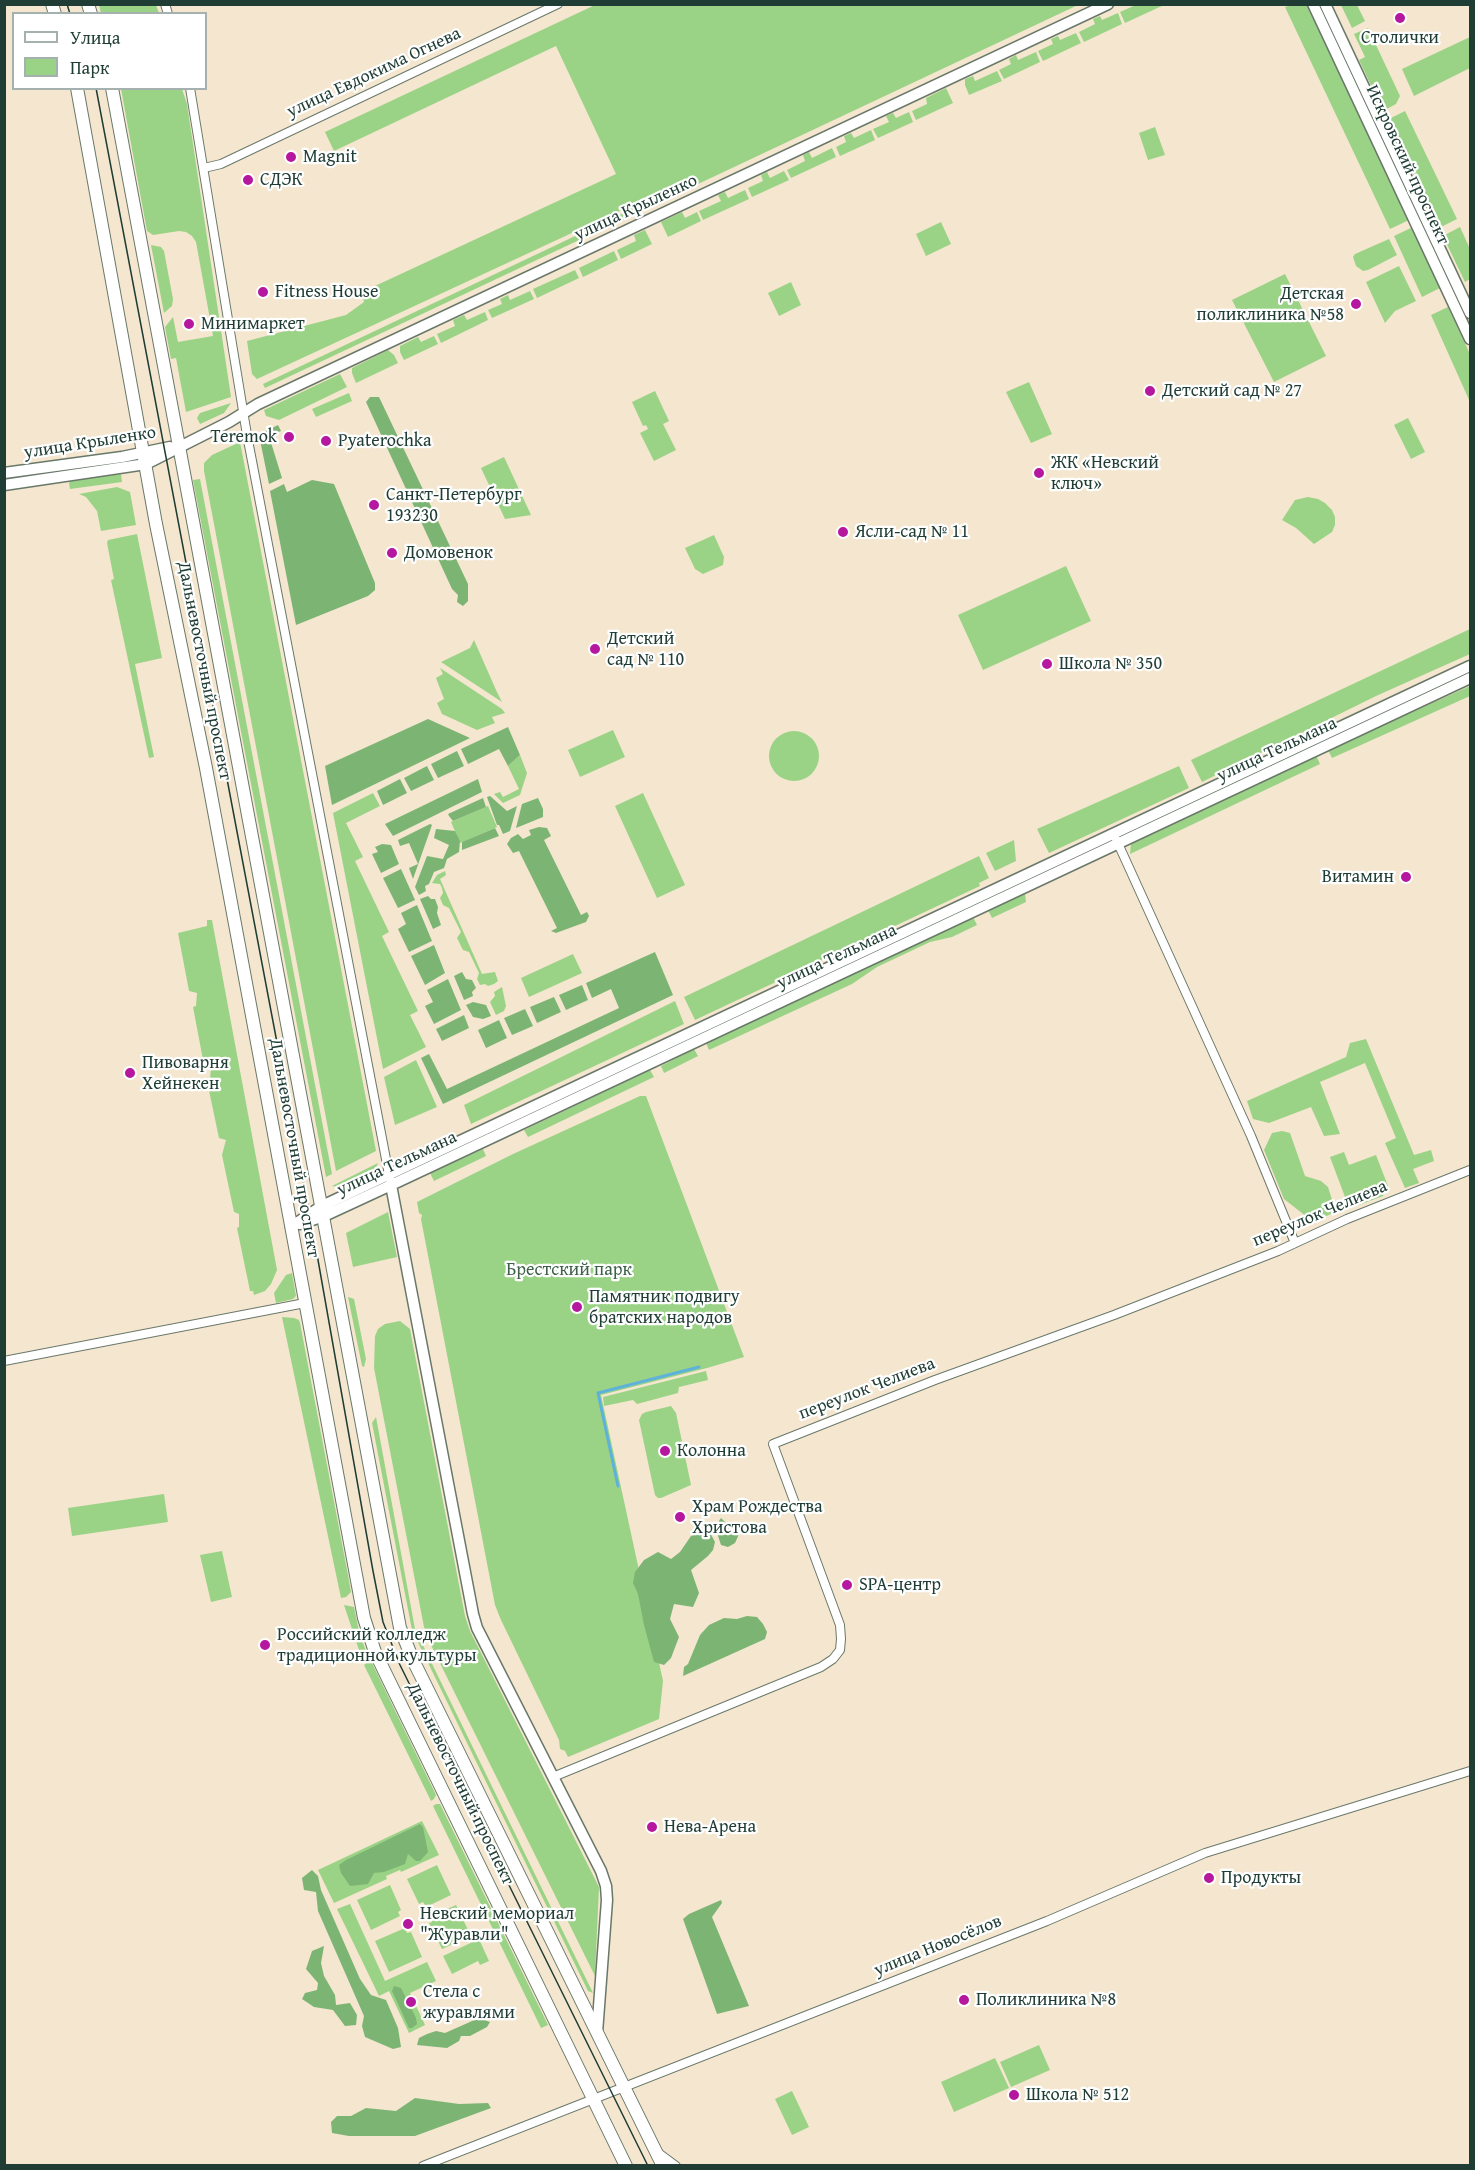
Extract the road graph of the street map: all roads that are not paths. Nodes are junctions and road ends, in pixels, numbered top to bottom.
1 (558, 4) edge
2 (1108, 4) edge
3 (1313, 4) edge
4 (1325, 4) edge
5 (77, 90) edge
6 (112, 90) edge
7 (190, 90) edge
8 (204, 168) junction
9 (1470, 313) edge
10 (1470, 339) edge
11 (243, 414) junction
12 (180, 446) junction
13 (145, 458) junction
14 (4, 473) edge
15 (4, 485) edge
16 (1470, 666) edge
17 (1470, 678) edge
18 (1116, 838) junction
19 (1470, 1170) edge
20 (390, 1180) junction
21 (323, 1211) junction
22 (291, 1227) junction
23 (1295, 1243) junction
24 (305, 1303) junction
25 (4, 1361) edge
26 (1470, 1771) edge
27 (553, 1777) junction
28 (597, 2033) junction
29 (624, 2087) junction
30 (593, 2098) junction
31 (656, 2151) junction
32 (626, 2165) edge
33 (423, 2166) edge
34 (663, 2166) edge
35 (676, 2166) edge

1 - 8 street, улица Евдокима Огнева
2 - 11 street, улица Крыленко
3 - 10 street, Искровский проспект
4 - 9 street, Искровский проспект
5 - 13 main road, Дальневосточный проспект
6 - 12 main road, Дальневосточный проспект
7 - 8 street
8 - 11 street
11 - 12 street, улица Крыленко
11 - 20 street
12 - 13 street, улица Крыленко
12 - 21 main road, Дальневосточный проспект
13 - 14 street, улица Крыленко
13 - 15 street, улица Крыленко
13 - 22 main road, Дальневосточный проспект
16 - 18 street, улица Тельмана
17 - 18 street, улица Тельмана
18 - 20 street, улица Тельмана
18 - 23 street
19 - 23 street, переулок Челиева
20 - 21 street, улица Тельмана
20 - 27 street
21 - 22 street, улица Тельмана
21 - 28 main road, Дальневосточный проспект
22 - 24 main road, Дальневосточный проспект
23 - 27 street, переулок Челиева
24 - 25 street
24 - 30 main road, Дальневосточный проспект
26 - 29 street, улица Новосёлов
27 - 28 street
28 - 29 main road, Дальневосточный проспект
29 - 30 street, улица Новосёлов
29 - 31 main road, Дальневосточный проспект
30 - 32 main road, Дальневосточный проспект
30 - 33 street, улица Новосёлов
31 - 34 main road, Дальневосточный проспект
31 - 35 street

